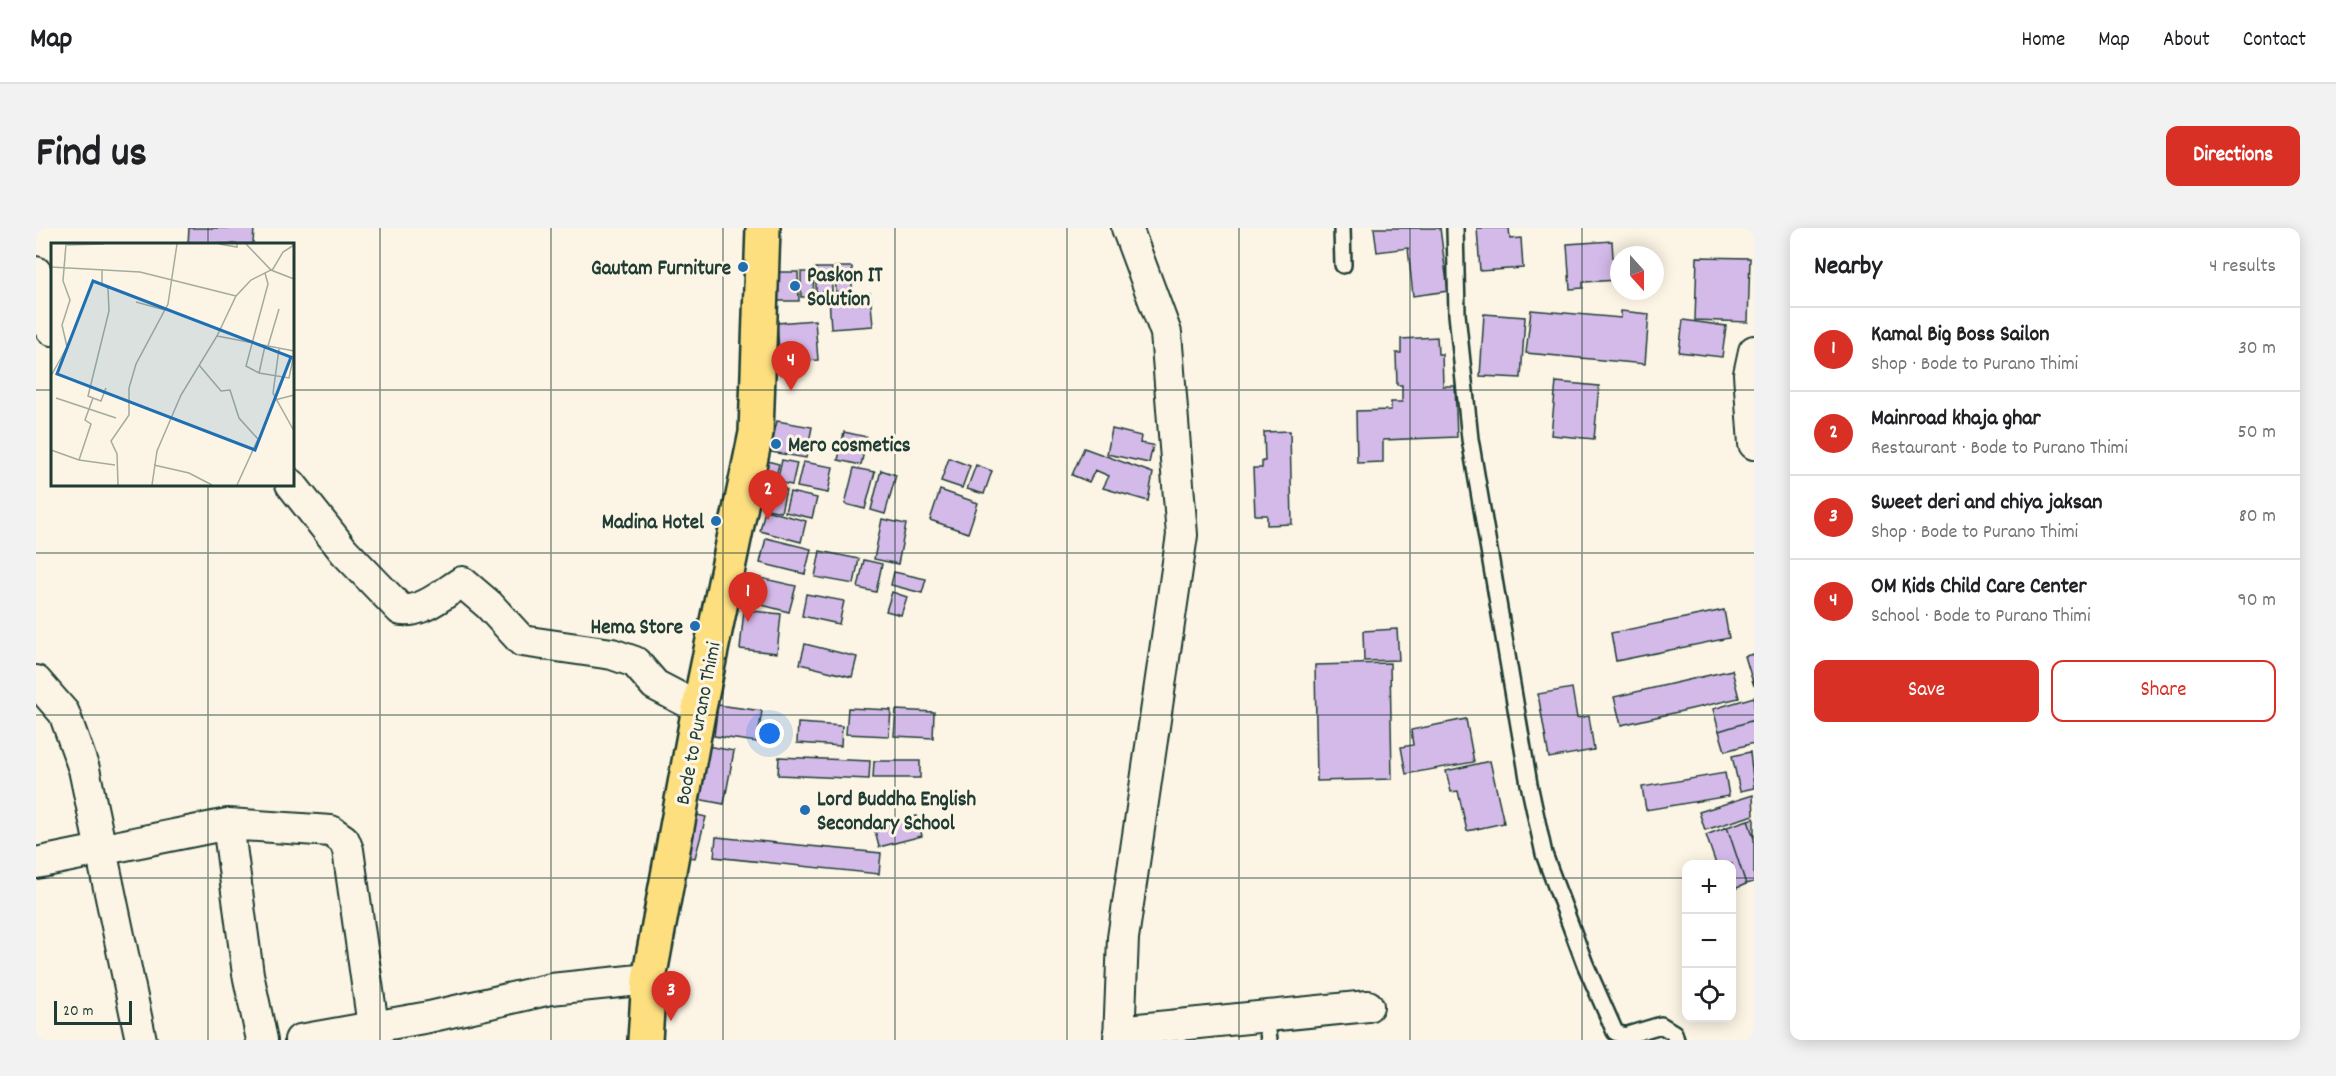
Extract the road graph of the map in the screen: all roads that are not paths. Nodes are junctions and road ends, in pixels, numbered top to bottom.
1 (763, 228) edge
2 (1128, 228) edge
3 (1342, 228) edge
4 (1455, 228) edge
5 (1343, 265) dead end
6 (36, 272) edge
7 (51, 329) edge
8 (1754, 351) edge
9 (1754, 444) edge
10 (293, 486) edge
11 (36, 681) edge
12 (699, 708) junction
13 (228, 824) junction
14 (100, 852) junction
15 (36, 862) edge
16 (649, 979) junction
17 (1368, 1006) dead end
18 (1267, 1028) edge
19 (374, 1034) edge
20 (1119, 1035) edge
21 (141, 1040) edge
22 (262, 1040) edge
23 (300, 1040) edge
24 (645, 1040) edge
25 (1676, 1040) edge

1 - 12 main road, Bode to Purano Thimi
2 - 20 street
3 - 5 lane
4 - 25 lane
6 - 7 street
8 - 9 street
10 - 12 street
11 - 14 street
12 - 16 main road, Bode to Purano Thimi
13 - 14 street
13 - 19 street
13 - 22 street
14 - 15 street
14 - 21 street
16 - 19 street
16 - 24 main road, Bode to Purano Thimi
17 - 18 street
18 - 20 street
19 - 23 street

